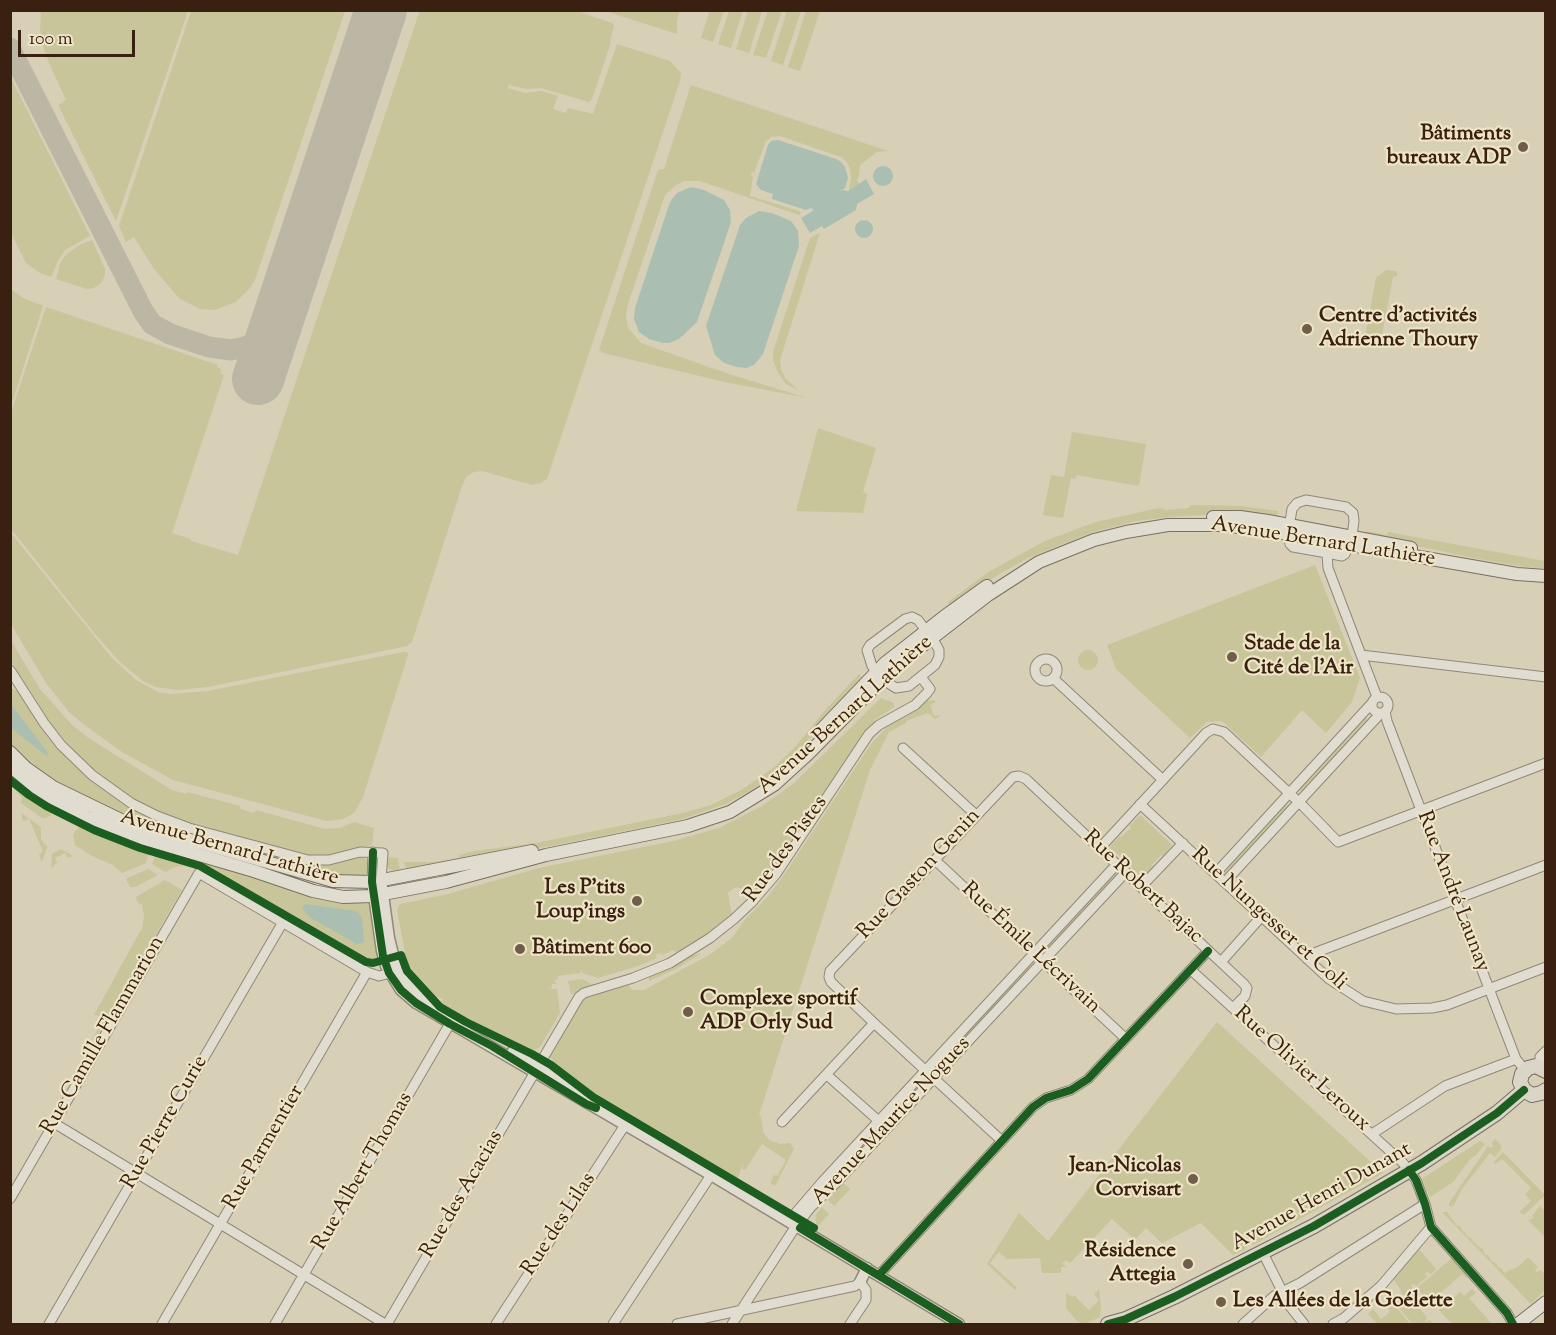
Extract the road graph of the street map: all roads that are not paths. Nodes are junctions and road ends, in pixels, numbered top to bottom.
1 (1288, 529) junction
2 (1351, 541) junction
3 (1327, 553) junction
4 (1545, 571) edge
5 (1545, 576) edge
6 (929, 634) junction
7 (1361, 655) junction
8 (10, 670) edge
9 (879, 675) junction
10 (921, 677) junction
11 (1545, 677) edge
12 (1053, 678) dead end
13 (13, 681) edge
14 (1375, 700) junction
15 (1383, 712) junction
16 (903, 748) dead end
17 (10, 752) edge
18 (1545, 763) edge
19 (10, 766) edge
20 (1016, 776) joint
21 (1162, 780) junction
22 (1290, 794) junction
23 (1299, 802) junction
24 (1140, 804) junction
25 (1421, 810) junction
26 (976, 815) junction
27 (1184, 843) junction
28 (1100, 848) junction
29 (935, 860) junction
30 (1117, 864) junction
31 (1545, 865) edge
32 (1126, 872) junction
33 (1216, 873) junction
34 (377, 881) junction
35 (1225, 882) junction
36 (1141, 887) junction
37 (378, 895) junction
38 (1455, 900) junction
39 (1261, 917) junction
40 (283, 922) junction
41 (1208, 951) junction
42 (1033, 953) junction
43 (1307, 959) junction
44 (1043, 961) junction
45 (1221, 962) junction
46 (1545, 967) edge
47 (1191, 970) junction
48 (367, 972) junction
49 (393, 972) junction
50 (1489, 989) junction
51 (1233, 1008) junction
52 (451, 1022) junction
53 (874, 1023) junction
54 (1125, 1038) junction
55 (1545, 1051) edge
56 (1520, 1065) junction
57 (536, 1069) junction
58 (1543, 1069) edge
59 (924, 1070) junction
60 (827, 1074) junction
61 (933, 1078) junction
62 (1524, 1090) junction
63 (1545, 1090) edge
64 (878, 1121) junction
65 (782, 1122) dead end
66 (54, 1123) junction
67 (625, 1125) junction
68 (886, 1129) junction
69 (1372, 1134) junction
70 (1002, 1141) junction
71 (1409, 1170) junction
72 (137, 1173) junction
73 (711, 1175) junction
74 (10, 1199) edge
75 (1425, 1204) junction
76 (220, 1225) junction
77 (796, 1226) junction
78 (1431, 1227) junction
79 (1263, 1253) junction
80 (867, 1268) junction
81 (303, 1275) junction
82 (879, 1275) junction
83 (860, 1282) junction
84 (1282, 1292) junction
85 (1545, 1302) edge
86 (742, 1310) junction
87 (1121, 1322) edge
88 (49, 1324) edge
89 (162, 1324) edge
90 (275, 1324) edge
91 (386, 1324) edge
92 (496, 1324) edge
93 (613, 1324) edge
94 (677, 1324) edge
95 (732, 1324) edge
96 (850, 1324) edge
97 (959, 1324) edge
98 (1108, 1324) edge
99 (1243, 1324) edge
100 (1304, 1324) edge
101 (1333, 1324) edge
102 (1513, 1324) edge
103 (1518, 1324) edge

1 - 2 main road, Avenue Bernard Lathière
1 - 2 street
1 - 3 street
1 - 6 main road, Avenue Bernard Lathière
2 - 3 street
2 - 4 main road, Avenue Bernard Lathière
2 - 5 main road, Avenue Bernard Lathière
3 - 7 street
6 - 9 main road, Avenue Bernard Lathière
6 - 9 street
6 - 10 street
7 - 11 street
7 - 14 street
8 - 13 street
9 - 10 street
9 - 34 main road, Avenue Bernard Lathière
9 - 37 main road, Avenue Bernard Lathière
10 - 57 street, Rue des Pistes
12 - 21 street
13 - 34 street
14 - 15 street
14 - 15 street
14 - 22 street
15 - 23 street
15 - 25 street, Rue André Launay
16 - 26 street
17 - 34 main road, Avenue Bernard Lathière
18 - 25 street
19 - 37 main road, Avenue Bernard Lathière
20 - 26 street, Rue Gaston Genin
20 - 28 street, Rue Robert Bajac
21 - 22 street
21 - 24 street
22 - 23 street
22 - 33 street
23 - 25 street
23 - 35 street
24 - 27 street, Rue Nungesser et Coli
24 - 28 street
25 - 38 street, Rue André Launay
26 - 29 street, Rue Gaston Genin
27 - 33 street, Rue Nungesser et Coli
27 - 36 street
28 - 30 street, Rue Robert Bajac
29 - 42 street, Rue Émile Lécrivain
29 - 53 street, Rue Gaston Genin
30 - 32 street, Rue Robert Bajac
30 - 42 street, Avenue Maurice Nogues
31 - 38 street
32 - 36 street, Rue Robert Bajac
32 - 44 street, Avenue Maurice Nogues
33 - 35 street, Rue Nungesser et Coli
34 - 37 street
35 - 39 street, Rue Nungesser et Coli
36 - 41 street, Rue Robert Bajac
37 - 49 street
38 - 43 street
38 - 50 street, Rue André Launay
39 - 43 street, Rue Nungesser et Coli
39 - 45 street
40 - 48 street
40 - 66 street, Rue Camille Flammarion
40 - 72 street, Rue Pierre Curie
41 - 45 street, Rue Robert Bajac
41 - 47 street
42 - 44 street, Rue Émile Lécrivain
42 - 59 street, Avenue Maurice Nogues
43 - 50 street, Rue Nungesser et Coli
44 - 54 street, Rue Émile Lécrivain
44 - 61 street, Avenue Maurice Nogues
45 - 51 street, Rue Robert Bajac
46 - 50 street, Rue Nungesser et Coli
47 - 51 street, Rue Olivier Leroux
47 - 54 street
48 - 49 street
48 - 76 street, Rue Parmentier
49 - 52 street
50 - 56 street, Rue André Launay
51 - 69 street, Rue Olivier Leroux
52 - 57 street
52 - 81 street, Rue Albert Thomas
53 - 59 street
53 - 60 street
54 - 70 street
55 - 58 street
56 - 58 main road
56 - 62 main road
56 - 69 street
57 - 67 street
57 - 91 street, Rue des Acacias
59 - 61 street
59 - 64 street, Avenue Maurice Nogues
60 - 64 street
60 - 65 street
61 - 68 street, Avenue Maurice Nogues
61 - 70 street
62 - 63 main road
62 - 71 main road, Avenue Henri Dunant
64 - 68 street
64 - 77 street, Avenue Maurice Nogues
66 - 72 street
66 - 74 street, Rue Camille Flammarion
67 - 73 street
67 - 92 street, Rue des Lilas
68 - 77 street, Avenue Maurice Nogues
69 - 71 street, Rue Olivier Leroux
70 - 82 street
71 - 75 street, Rue Olivier Leroux
71 - 79 main road, Avenue Henri Dunant
72 - 76 street
72 - 88 street, Rue Pierre Curie
73 - 77 street
73 - 93 street
75 - 78 street, Rue Olivier Leroux
75 - 84 street
76 - 81 street
76 - 89 street, Rue Parmentier
77 - 80 street
77 - 86 street
78 - 101 street
78 - 102 street
79 - 84 street
79 - 87 main road, Avenue Henri Dunant
80 - 82 street
80 - 83 street
81 - 90 street, Rue Albert Thomas
81 - 91 street
82 - 97 street
83 - 86 street
83 - 96 street
84 - 99 street
84 - 100 street
85 - 103 main road
86 - 94 street
86 - 95 street
87 - 98 main road, Avenue Henri Dunant

